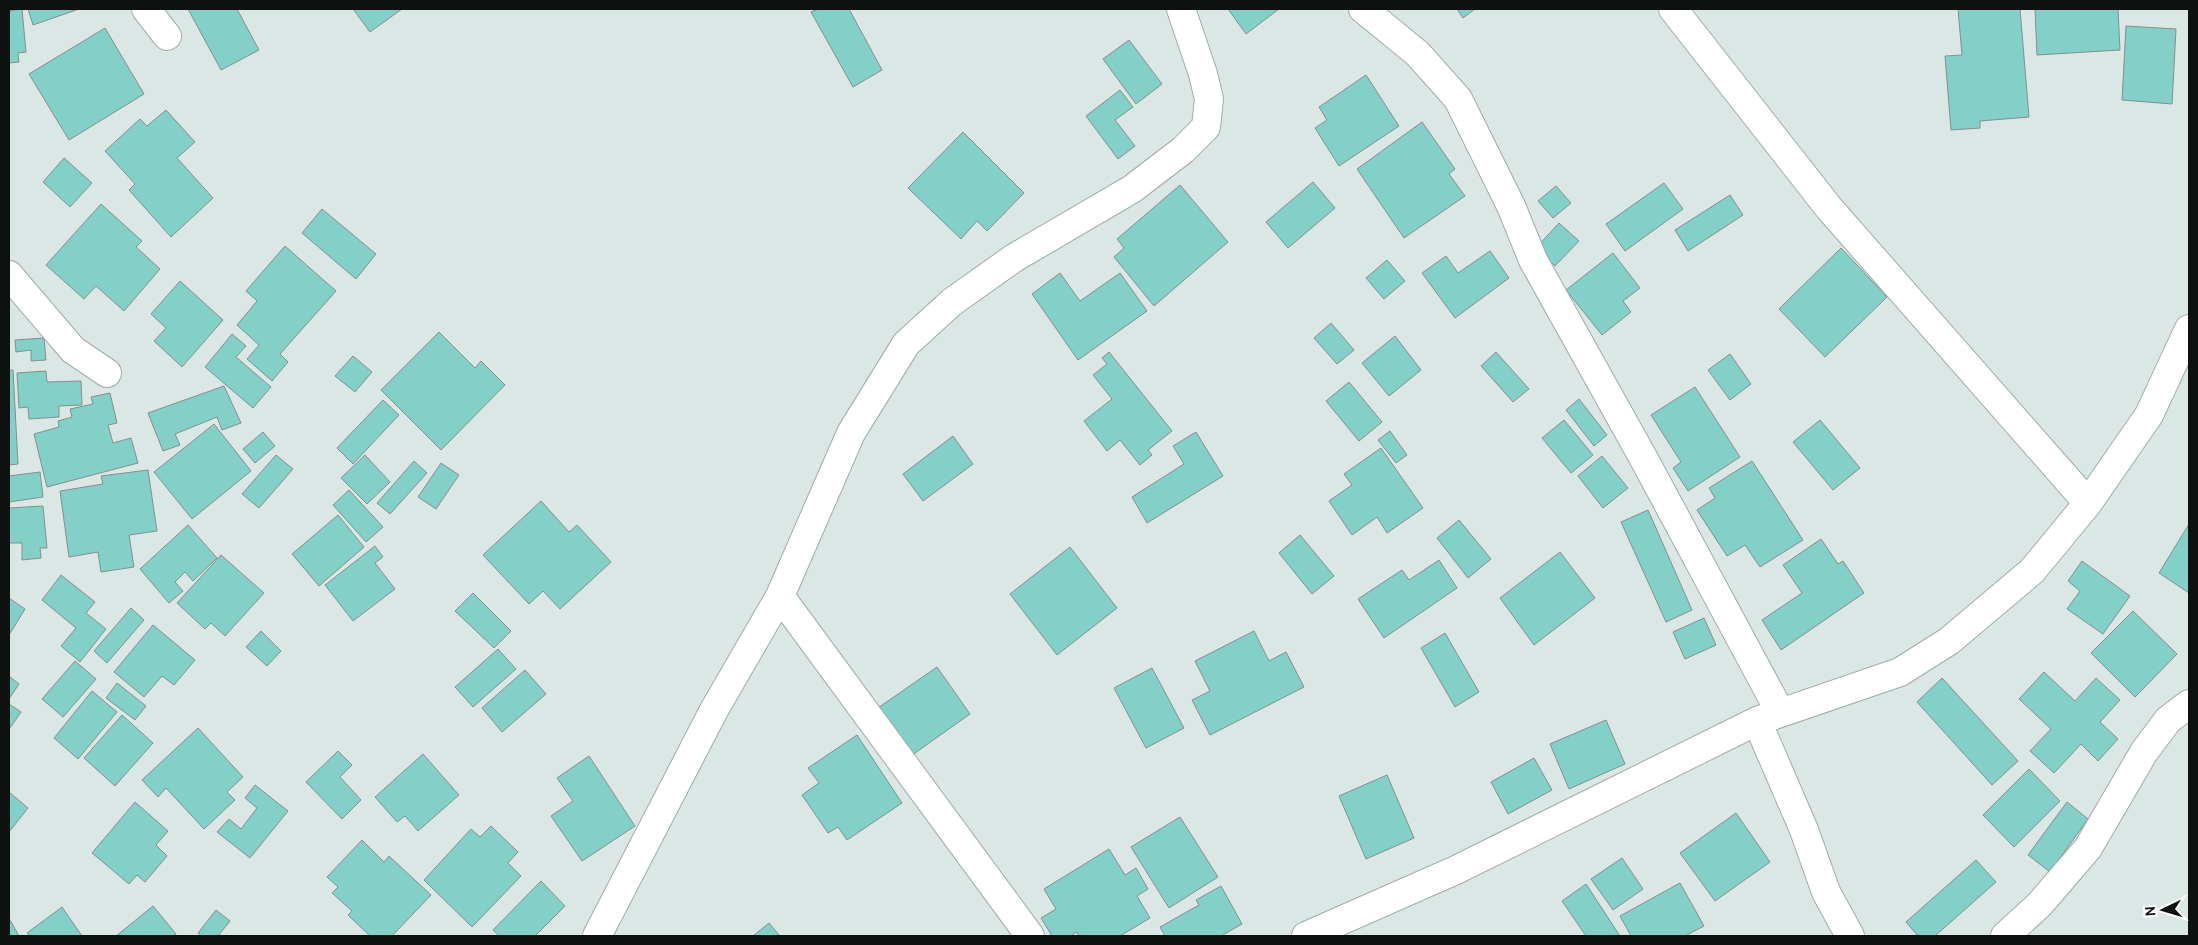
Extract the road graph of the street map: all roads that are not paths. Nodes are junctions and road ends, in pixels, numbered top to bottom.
1 (146, 9) edge
2 (1180, 9) edge
3 (1362, 9) edge
4 (1673, 9) edge
5 (167, 36) dead end
6 (9, 275) edge
7 (2189, 329) edge
8 (107, 373) dead end
9 (2088, 503) junction
10 (780, 596) junction
11 (2189, 704) edge
12 (1769, 717) junction
13 (597, 936) edge
14 (1030, 936) edge
15 (1306, 936) edge
16 (1850, 936) edge
17 (2005, 936) edge

1 - 5 street
2 - 10 street
3 - 12 street
4 - 9 street
6 - 8 street
7 - 9 street
9 - 12 street
10 - 13 street
10 - 14 street
11 - 17 street
12 - 15 street
12 - 16 street

